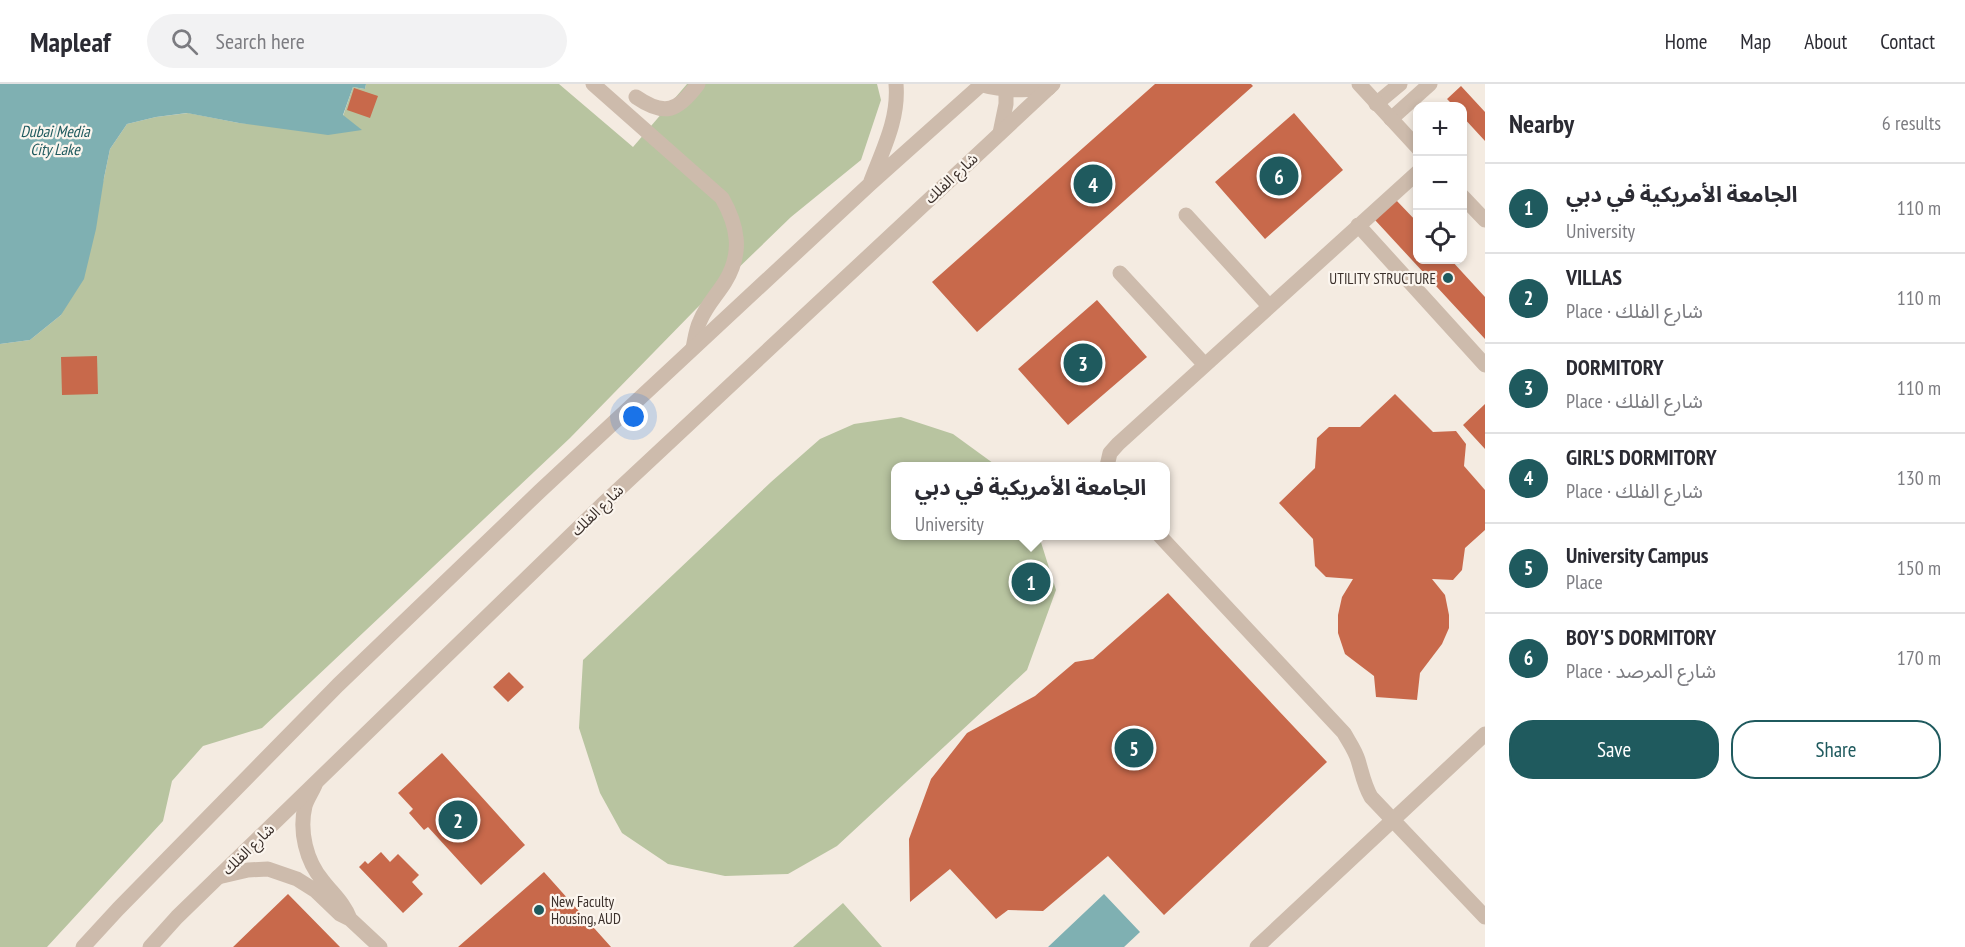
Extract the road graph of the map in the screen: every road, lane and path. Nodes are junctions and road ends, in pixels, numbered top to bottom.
1 (593, 84) edge
2 (698, 84) edge
3 (896, 84) edge
4 (981, 84) edge
5 (1359, 84) edge
6 (1400, 84) edge
7 (1430, 84) edge
8 (1051, 86) edge
9 (1006, 87) edge
10 (636, 97) dead end
11 (1376, 104) junction
12 (1391, 119) junction
13 (1000, 133) junction
14 (1413, 143) edge
15 (1413, 176) edge
16 (870, 184) junction
17 (1467, 201) edge
18 (1186, 215) dead end
19 (1485, 220) edge
20 (1358, 225) junction
21 (1119, 273) dead end
22 (1269, 306) junction
23 (693, 348) junction
24 (1205, 365) junction
25 (1485, 365) edge
26 (1108, 462) edge
27 (1164, 540) edge
28 (1485, 734) edge
29 (317, 782) junction
30 (1393, 819) junction
31 (218, 877) junction
32 (1485, 917) edge
33 (350, 919) junction
34 (83, 947) edge
35 (150, 947) edge
36 (380, 947) edge
37 (1257, 947) edge

1 - 23 street
2 - 10 street
3 - 16 street
4 - 9 street
4 - 16 street
5 - 11 street
6 - 11 street
7 - 12 street
8 - 9 street
8 - 13 street, شارع الفلك
9 - 13 street
11 - 12 street
12 - 14 street
13 - 29 street, شارع الفلك
15 - 20 street
16 - 23 street
17 - 19 street
18 - 22 street
20 - 22 street
20 - 25 street
21 - 24 street
22 - 24 street
23 - 34 street
24 - 26 street
27 - 30 street
28 - 30 street
29 - 31 street, شارع الفلك
29 - 33 street
30 - 32 street
30 - 37 street
31 - 33 street
31 - 35 street, شارع الفلك
33 - 36 street

